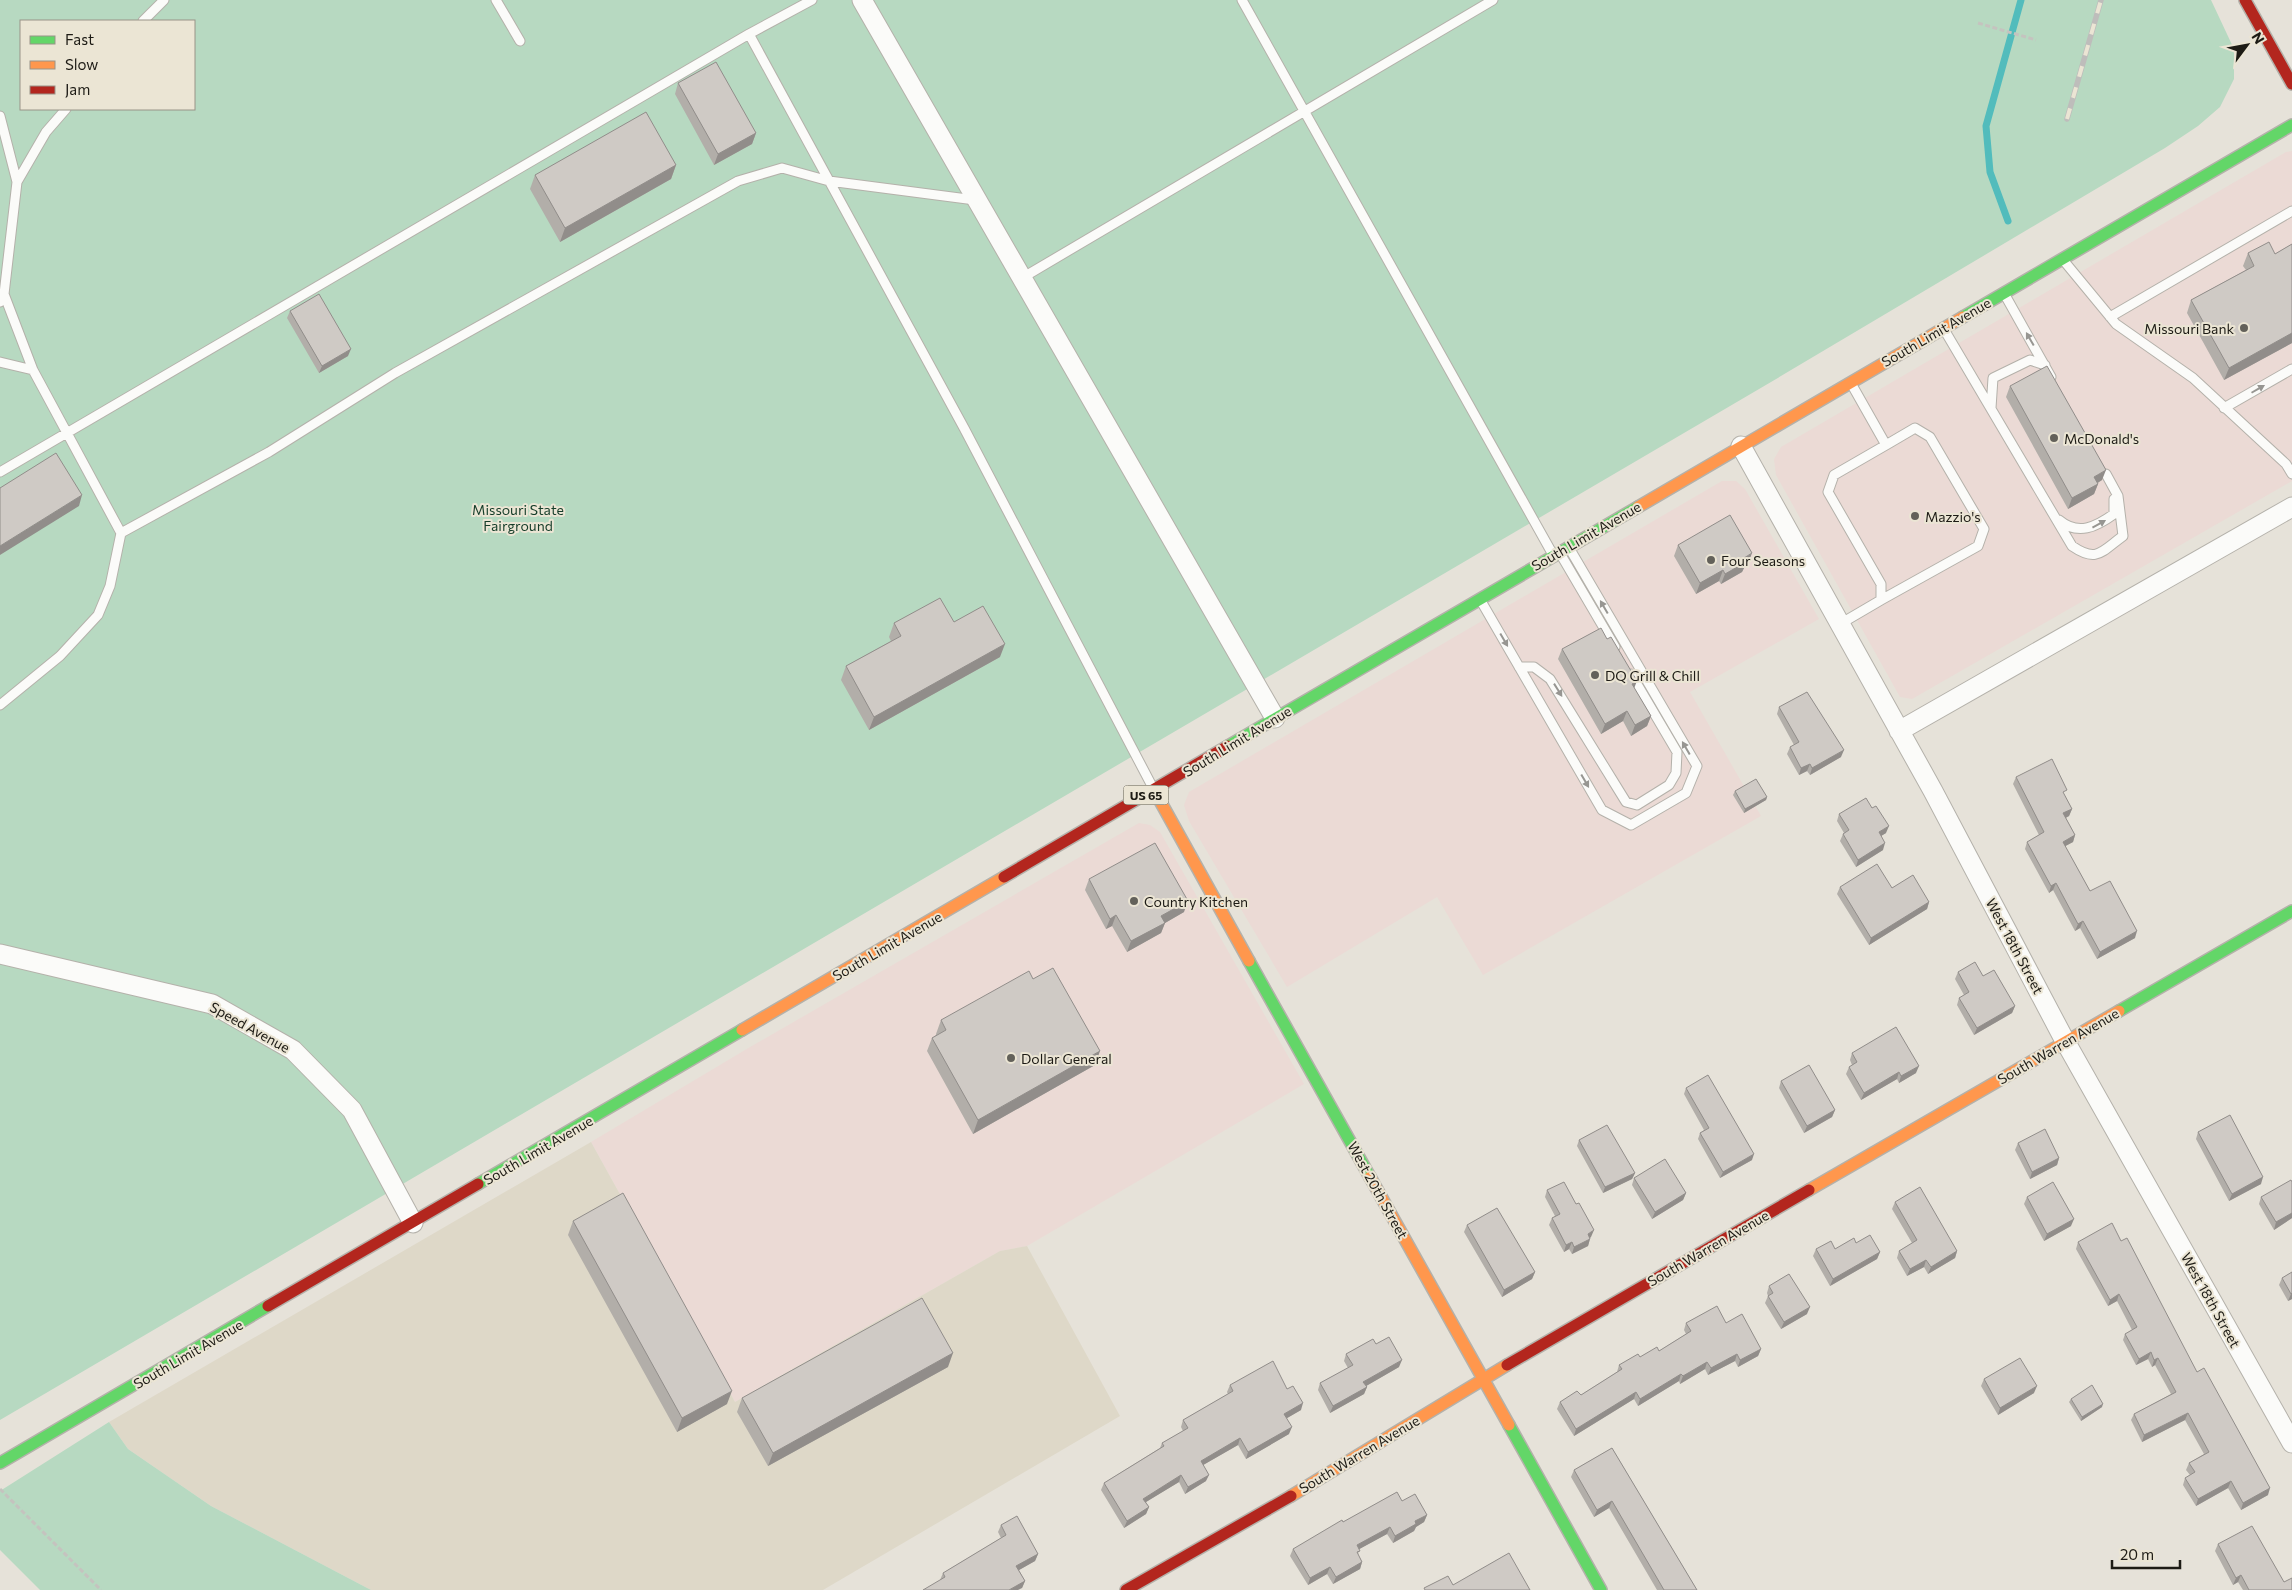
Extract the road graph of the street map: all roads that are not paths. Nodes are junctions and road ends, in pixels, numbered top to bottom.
1 (164, 0) edge
2 (496, 0) edge
3 (812, 0) edge
4 (862, 0) edge
5 (1242, 0) edge
6 (1493, 0) edge
7 (2245, 0) edge
8 (144, 20) edge
9 (749, 34) junction
10 (520, 41) dead end
11 (2292, 84) edge
12 (65, 110) edge
13 (1303, 111) junction
14 (0, 116) edge
15 (2292, 125) edge
16 (829, 181) junction
17 (17, 182) junction
18 (976, 200) junction
19 (2292, 211) edge
20 (2062, 259) junction
21 (1022, 278) junction
22 (2004, 293) junction
23 (2, 298) edge
24 (2110, 317) junction
25 (1943, 328) junction
26 (0, 362) edge
27 (2045, 365) junction
28 (2292, 369) edge
29 (33, 370) junction
30 (1850, 382) junction
31 (2054, 382) edge
32 (1991, 408) junction
33 (2224, 408) junction
34 (66, 432) junction
35 (1886, 445) junction
36 (1741, 446) junction
37 (0, 472) edge
38 (2292, 474) edge
39 (2292, 506) edge
40 (2055, 517) junction
41 (121, 533) junction
42 (1560, 551) junction
43 (1479, 598) junction
44 (1881, 600) junction
45 (1840, 624) junction
46 (1618, 652) edge
47 (1519, 667) junction
48 (1628, 668) edge
49 (0, 705) edge
50 (1275, 718) junction
51 (1899, 731) junction
52 (1154, 790) junction
53 (2292, 911) edge
54 (0, 954) edge
55 (2065, 1041) junction
56 (414, 1223) junction
57 (1485, 1379) junction
58 (2292, 1443) edge
59 (0, 1463) edge
60 (1126, 1590) edge
61 (1601, 1590) edge

1 - 8 lane
2 - 10 lane
3 - 9 lane
4 - 18 street
5 - 13 lane
6 - 13 lane
7 - 11 main road
9 - 16 lane
9 - 34 lane
12 - 17 lane
13 - 21 lane
13 - 42 lane
14 - 17 lane
15 - 20 main road, South Limit Avenue / US 65
16 - 18 lane
16 - 41 lane
16 - 52 lane
17 - 23 lane
18 - 21 street
19 - 24 lane
20 - 22 main road, South Limit Avenue / US 65
20 - 24 lane
21 - 50 street
22 - 25 main road, South Limit Avenue / US 65
27 -> 22 lane
23 - 29 lane
24 - 33 lane
25 - 30 main road, South Limit Avenue / US 65
25 - 32 lane
26 - 29 lane
27 - 31 lane
27 - 32 lane
33 -> 28 lane
29 - 34 lane
30 - 35 lane
30 - 36 main road, South Limit Avenue / US 65
32 - 40 lane
33 - 38 lane
34 - 37 lane
34 - 41 lane
35 - 44 lane
35 - 44 lane
36 - 42 main road, South Limit Avenue / US 65
36 - 45 street, West 18th Street
39 - 51 street
40 -> 40 lane
41 - 49 lane
42 - 43 main road, South Limit Avenue / US 65
42 - 46 lane
47 -> 42 lane
43 -> 47 lane
43 - 50 main road, South Limit Avenue / US 65
44 - 45 lane
45 - 51 street, West 18th Street
47 -> 48 lane
50 - 52 main road, South Limit Avenue / US 65
51 - 55 street, West 18th Street
52 - 56 main road, South Limit Avenue / US 65
52 - 57 main road, West 20th Street
53 - 55 main road, South Warren Avenue
54 - 56 street, Speed Avenue
55 - 57 main road, South Warren Avenue
55 - 58 street, West 18th Street
56 - 59 main road, South Limit Avenue / US 65
57 - 60 main road, South Warren Avenue
57 - 61 main road, West 20th Street

